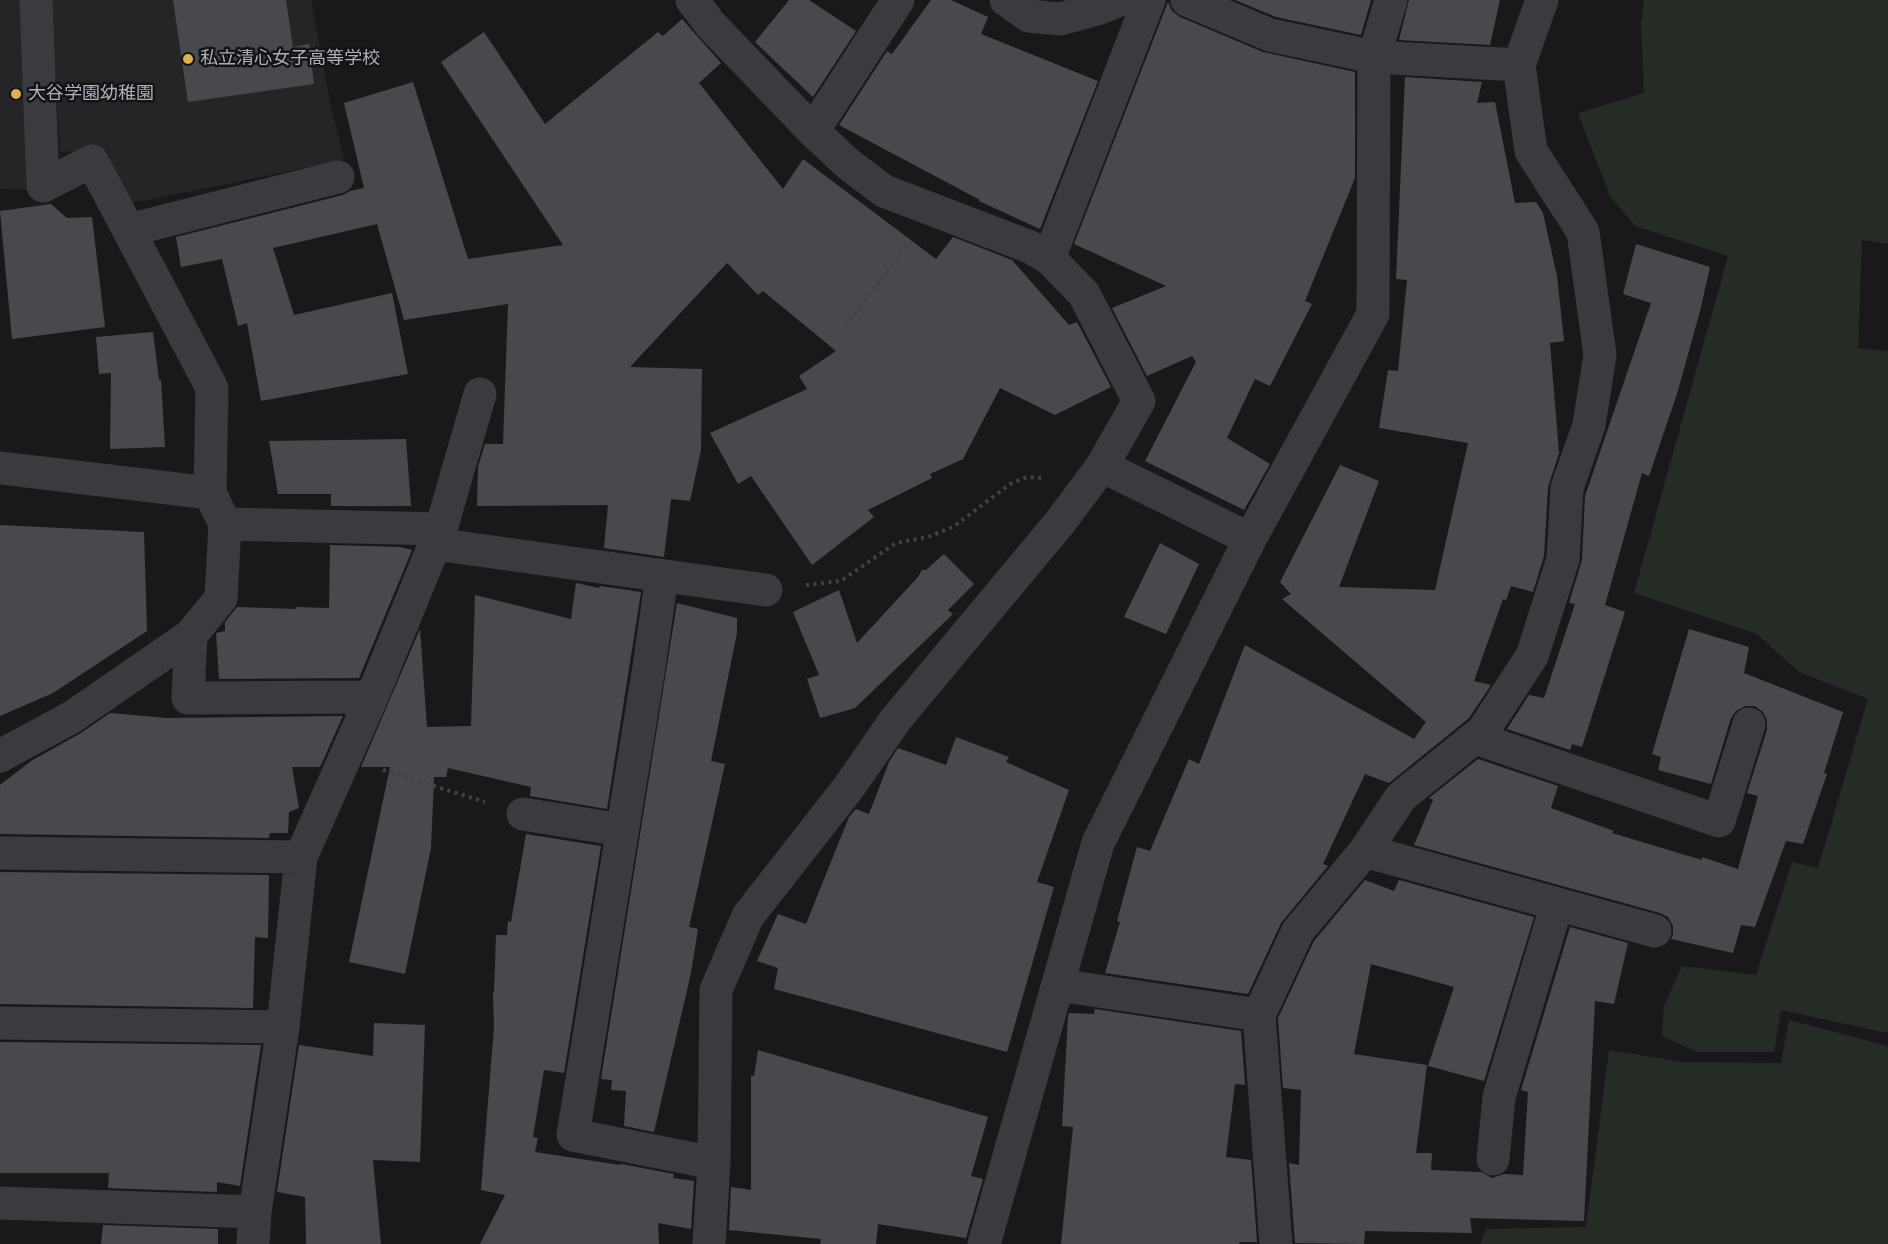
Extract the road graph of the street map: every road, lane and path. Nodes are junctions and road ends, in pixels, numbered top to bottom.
1 (36, 0) edge
2 (692, 0) edge
3 (898, 0) edge
4 (1006, 0) edge
5 (1120, 0) edge
6 (1149, 0) edge
7 (1187, 0) edge
8 (1391, 0) edge
9 (1542, 0) edge
10 (1374, 57) junction
11 (1519, 65) junction
12 (813, 131) junction
13 (338, 177) dead end
14 (129, 230) junction
15 (910, 242) dead end
16 (1049, 258) junction
17 (846, 326) dead end
18 (480, 394) dead end
19 (1102, 466) junction
20 (0, 468) edge
21 (1027, 477) dead end
22 (210, 493) junction
23 (225, 524) junction
24 (438, 536) junction
25 (1250, 539) junction
26 (662, 576) junction
27 (841, 581) dead end
28 (766, 590) dead end
29 (190, 634) junction
30 (372, 697) junction
31 (1749, 724) dead end
32 (1475, 738) junction
33 (0, 756) edge
34 (381, 769) dead end
35 (523, 814) joint
36 (622, 830) junction
37 (1365, 851) junction
38 (0, 854) edge
39 (301, 858) junction
40 (1557, 904) junction
41 (1655, 931) dead end
42 (1058, 985) junction
43 (1259, 1015) junction
44 (0, 1023) edge
45 (283, 1027) junction
46 (1493, 1159) dead end
47 (714, 1163) junction
48 (0, 1203) edge
49 (254, 1228) edge
50 (709, 1244) edge
51 (984, 1244) edge
52 (1276, 1244) edge

1 - 14 street
2 - 12 street
3 - 12 street
4 - 5 street
6 - 16 street
7 - 10 street
8 - 10 street
9 - 11 street
10 - 11 street
10 - 25 street
11 - 32 street
12 - 16 street
13 - 14 street
14 - 22 street
15 - 17 path
16 - 19 street
18 - 24 street
19 - 25 street
19 - 47 street
20 - 22 street
21 - 27 path
22 - 23 street
23 - 24 street
23 - 29 street
24 - 26 street
24 - 30 street
25 - 42 street
26 - 28 street
26 - 36 street
29 - 30 street
29 - 33 street
30 - 39 street
31 - 32 street
32 - 37 street
34 - 35 path
35 - 36 street
36 - 47 street
37 - 40 street
37 - 43 street
38 - 39 street
39 - 45 street
40 - 41 street
40 - 46 street
42 - 43 street
42 - 51 street
43 - 52 street
44 - 45 street
45 - 49 street
47 - 50 street
48 - 49 street

